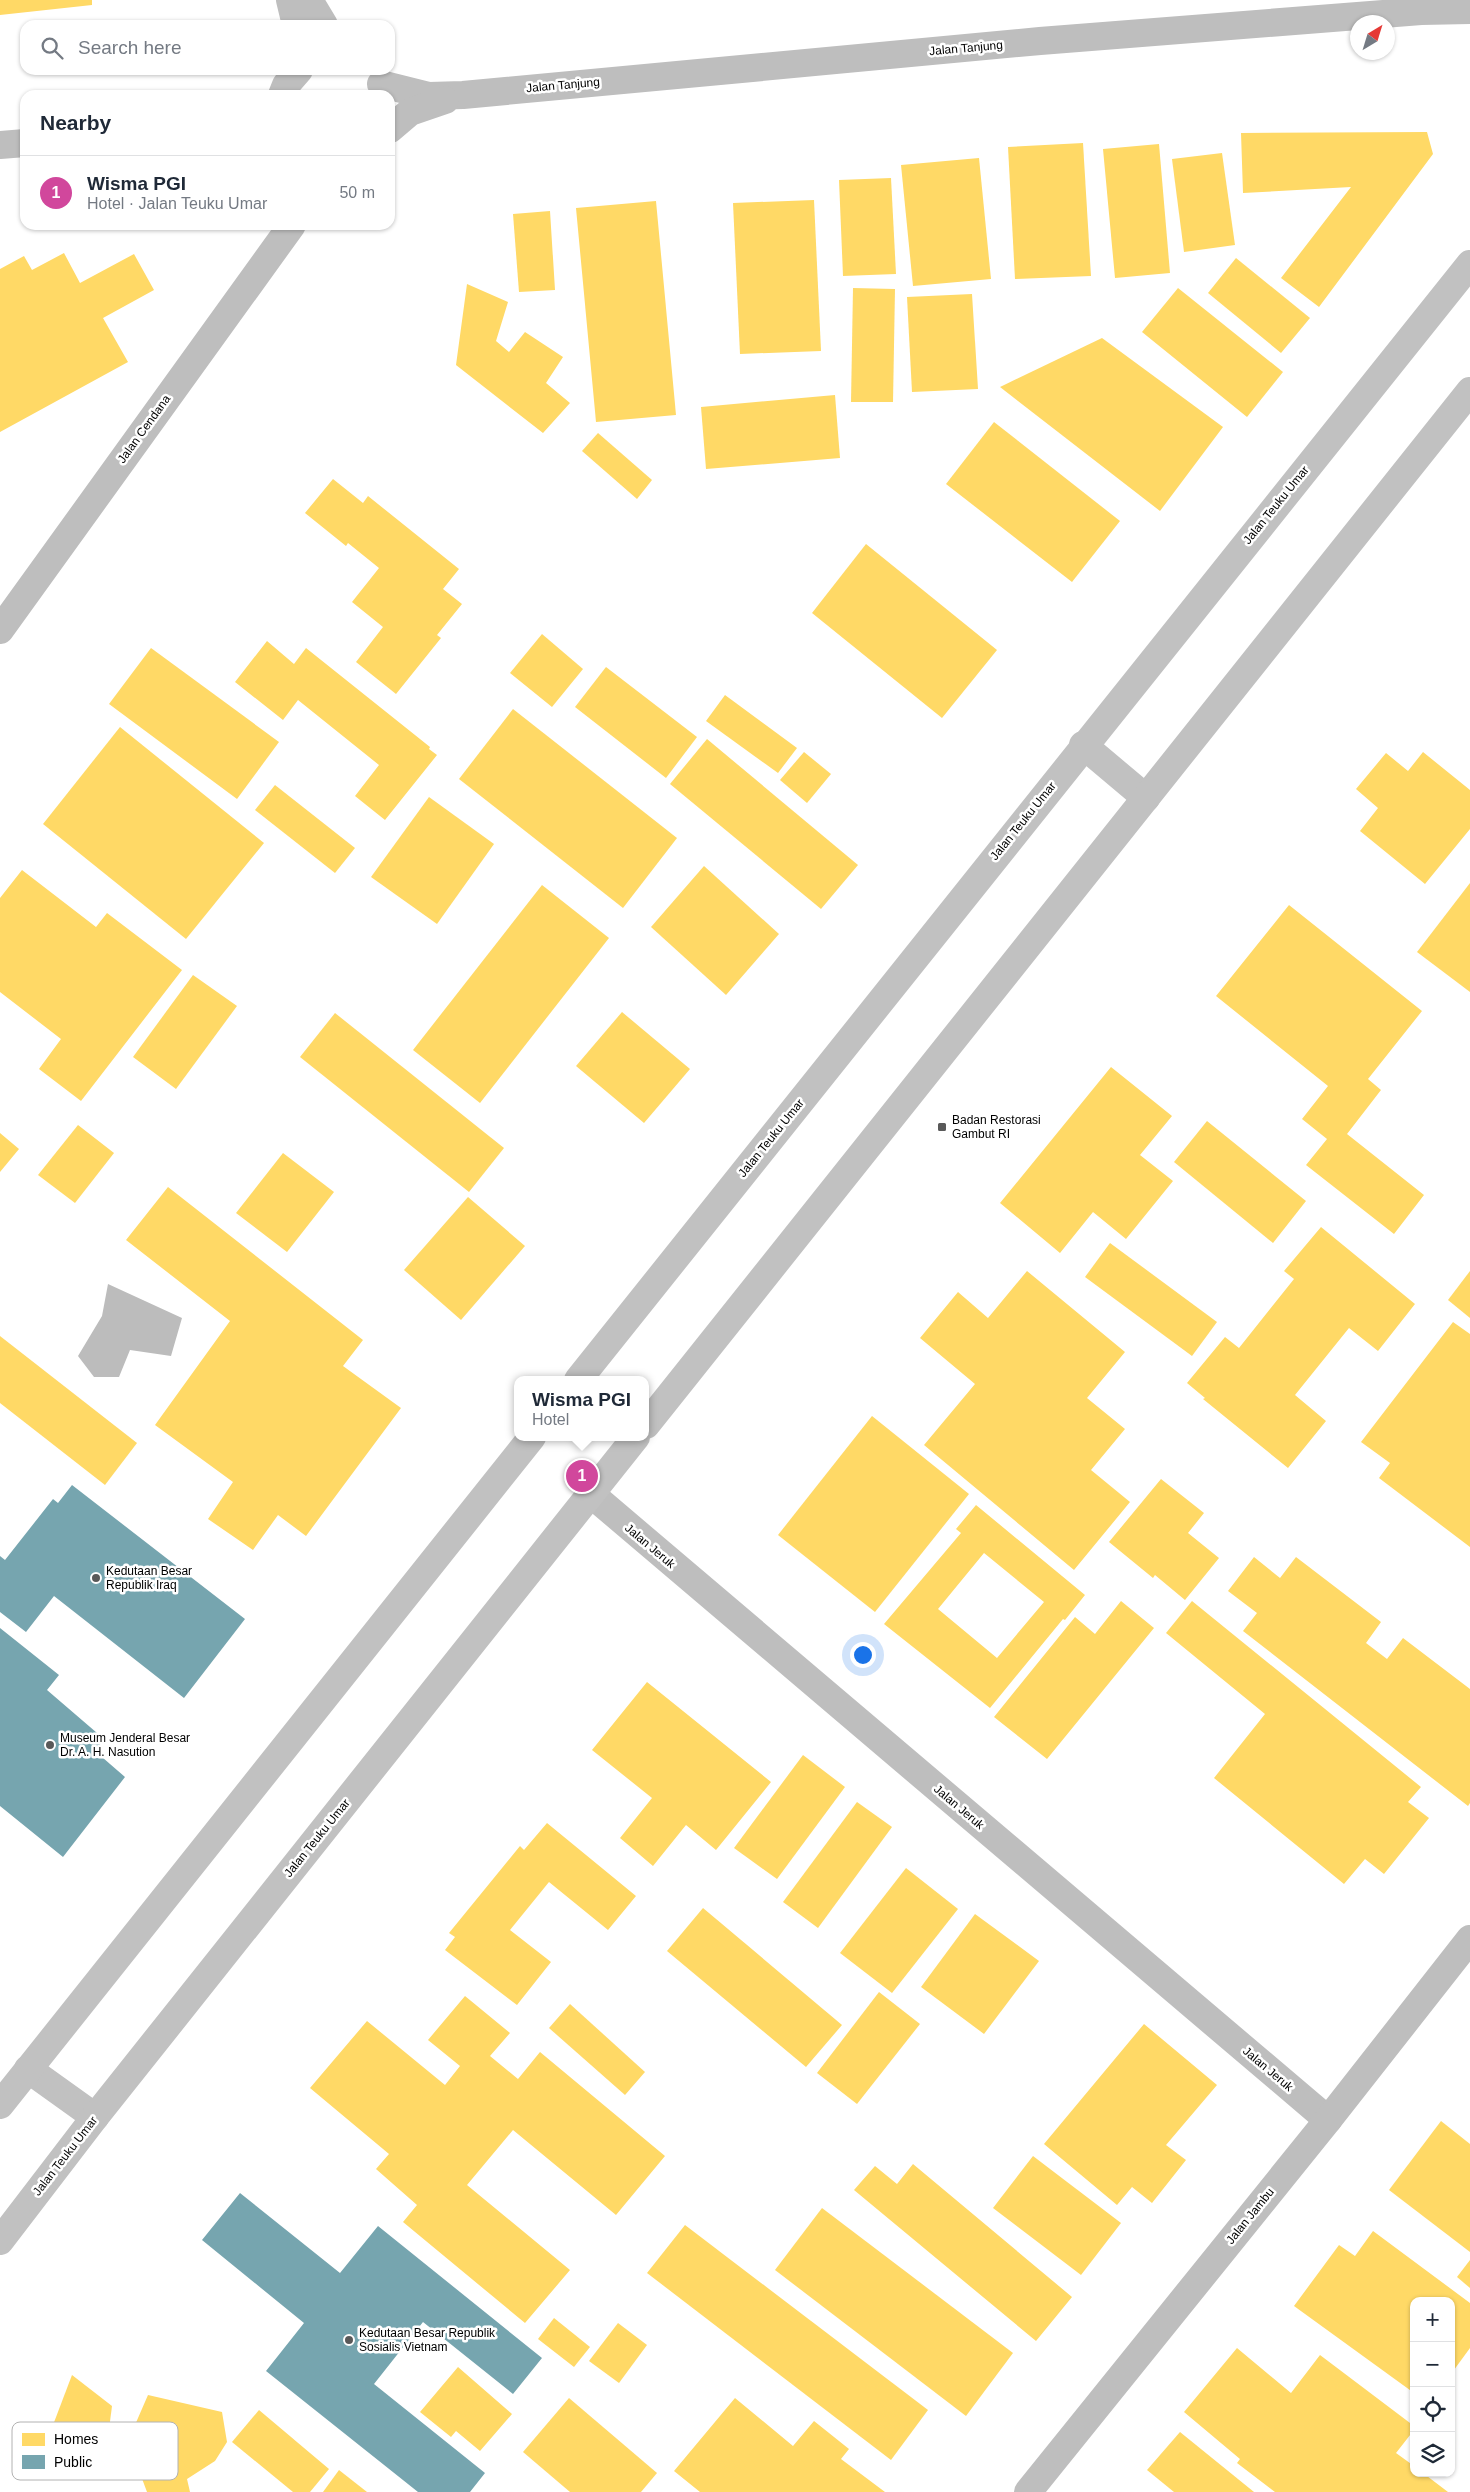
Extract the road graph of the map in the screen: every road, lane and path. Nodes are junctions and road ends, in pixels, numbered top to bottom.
1 (290, 0) edge
2 (309, 0) edge
3 (1470, 10) edge
4 (295, 20) edge
5 (321, 20) edge
6 (379, 83) edge
7 (463, 95) junction
8 (395, 124) edge
9 (20, 143) edge
10 (0, 145) edge
11 (288, 230) edge
12 (1470, 264) edge
13 (1470, 391) edge
14 (0, 630) edge
15 (1083, 746) junction
16 (1146, 798) junction
17 (589, 1376) edge
18 (649, 1419) edge
19 (529, 1441) edge
20 (632, 1441) edge
21 (591, 1494) junction
22 (1470, 1939) edge
23 (28, 2069) junction
24 (0, 2105) edge
25 (95, 2118) junction
26 (1328, 2120) junction
27 (0, 2241) edge
28 (1028, 2492) edge

1 - 4 street
2 - 5 street
3 - 7 street, Jalan Tanjung
6 - 7 street, Jalan Tanjung
7 - 8 street, Jalan Tanjung
9 - 10 street
11 - 14 street, Jalan Cendana
12 - 15 street, Jalan Teuku Umar
13 - 16 street, Jalan Teuku Umar
15 - 16 street
15 - 17 street, Jalan Teuku Umar
16 - 18 street, Jalan Teuku Umar
19 - 23 street
20 - 21 street, Jalan Teuku Umar
21 - 25 street, Jalan Teuku Umar
21 - 26 street, Jalan Jeruk
22 - 26 street, Jalan Jambu
23 - 24 street
23 - 25 street
25 - 27 street, Jalan Teuku Umar
26 - 28 street, Jalan Jambu

